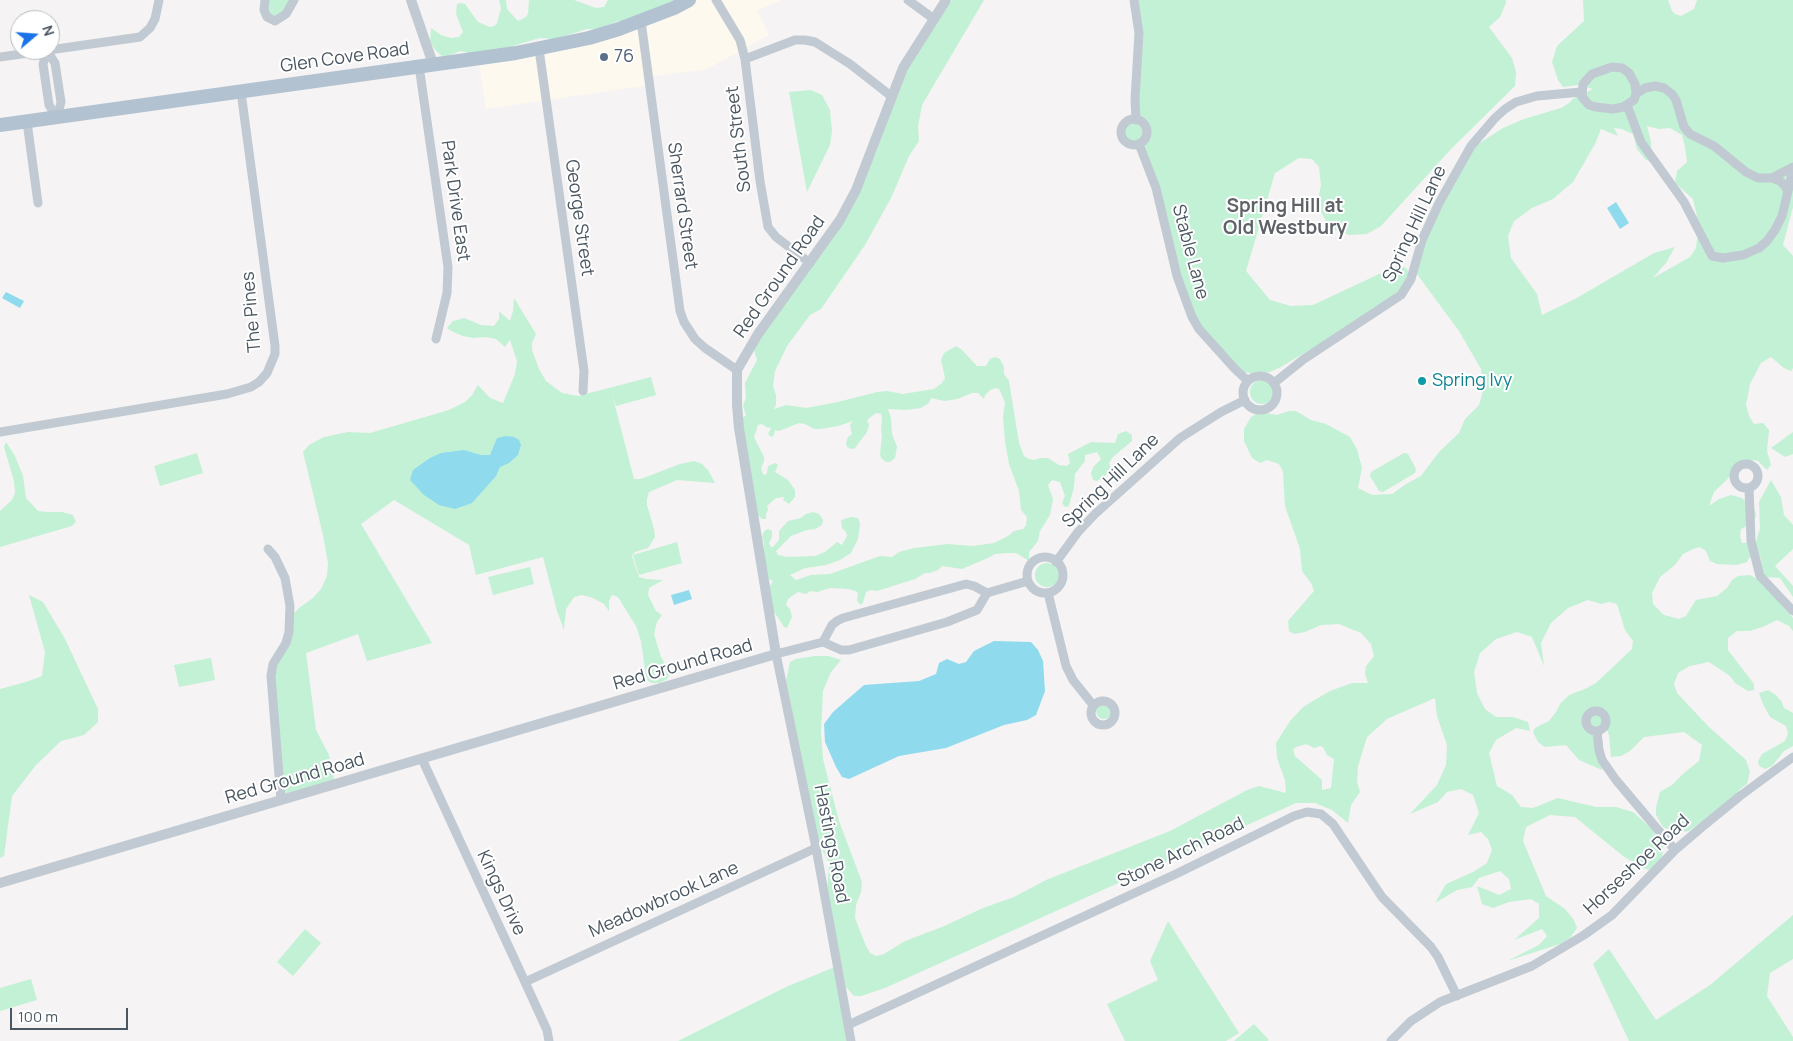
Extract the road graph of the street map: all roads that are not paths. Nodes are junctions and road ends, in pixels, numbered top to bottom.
1 (158, 0) edge
2 (265, 0) edge
3 (294, 0) edge
4 (411, 0) edge
5 (689, 0) edge
6 (716, 0) edge
7 (908, 0) edge
8 (946, 0) edge
9 (1134, 0) edge
10 (934, 19) junction
11 (641, 21) junction
12 (60, 49) edge
13 (539, 49) junction
14 (53, 60) edge
15 (745, 60) junction
16 (426, 65) junction
17 (241, 92) junction
18 (1581, 92) junction
19 (1636, 94) junction
20 (891, 96) junction
21 (1627, 105) junction
22 (57, 118) junction
23 (1136, 120) junction
24 (27, 122) junction
25 (0, 126) edge
26 (1139, 144) junction
27 (1793, 169) edge
28 (1772, 178) junction
29 (1788, 191) junction
30 (38, 204) dead end
31 (810, 263) junction
32 (436, 339) dead end
33 (737, 370) junction
34 (1248, 381) junction
35 (1274, 383) junction
36 (583, 391) dead end
37 (1245, 400) junction
38 (0, 432) edge
39 (1749, 488) dead end
40 (268, 549) dead end
41 (1056, 562) junction
42 (1028, 581) junction
43 (988, 593) junction
44 (1048, 593) junction
45 (1793, 611) edge
46 (823, 642) junction
47 (776, 654) junction
48 (1093, 705) dead end
49 (1597, 732) dead end
50 (1793, 757) edge
51 (422, 759) junction
52 (281, 800) junction
53 (816, 848) junction
54 (1676, 850) junction
55 (0, 883) edge
56 (525, 982) junction
57 (1456, 996) junction
58 (848, 1025) junction
59 (550, 1041) edge
60 (851, 1041) edge
61 (1391, 1041) edge

1 - 12 street
2 - 3 street
4 - 16 street
5 - 11 main road, Glen Cove Road
6 - 15 street, South Street
7 - 10 street
8 - 10 street, Red Ground Road
9 - 23 street, Stable Lane
10 - 20 street, Red Ground Road
11 - 13 main road, Glen Cove Road
11 - 33 street, Sherrard Street
13 - 16 main road, Glen Cove Road
13 - 36 street, George Street
14 - 22 street
15 - 20 street
15 - 31 street, South Street
16 - 17 main road, Glen Cove Road
16 - 32 street, Park Drive East
17 - 22 main road, Glen Cove Road
17 - 38 street, The Pines
18 - 19 street
18 - 21 street
18 - 35 street, Spring Hill Lane
19 - 21 street
19 - 28 street
20 - 31 street, Red Ground Road
21 - 29 street
22 - 24 main road, Glen Cove Road
23 - 26 street, Stable Lane
23 - 26 street
24 - 25 main road, Glen Cove Road
24 - 30 street
26 - 34 street, Stable Lane
27 - 28 street
27 - 29 street
28 - 29 street
31 - 33 street, Red Ground Road
33 - 47 street, Red Ground Road
34 - 35 street
34 - 37 street
35 - 37 street
37 - 41 street, Spring Hill Lane
39 - 45 street
40 - 52 street
41 - 42 street
41 - 44 street
42 - 43 street
42 - 44 street
43 - 46 street
43 - 46 street
44 - 48 street
46 - 47 street
47 - 51 street, Red Ground Road
47 - 53 street, Hastings Road
49 - 54 street
50 - 54 street, Horseshoe Road
51 - 52 street, Red Ground Road
51 - 56 street, Kings Drive
52 - 55 street, Red Ground Road
53 - 56 street, Meadowbrook Lane
53 - 58 street, Hastings Road
54 - 57 street, Horseshoe Road
56 - 59 street, Kings Drive
57 - 58 street, Stone Arch Road
57 - 61 street, Horseshoe Road
58 - 60 street, Hastings Road

